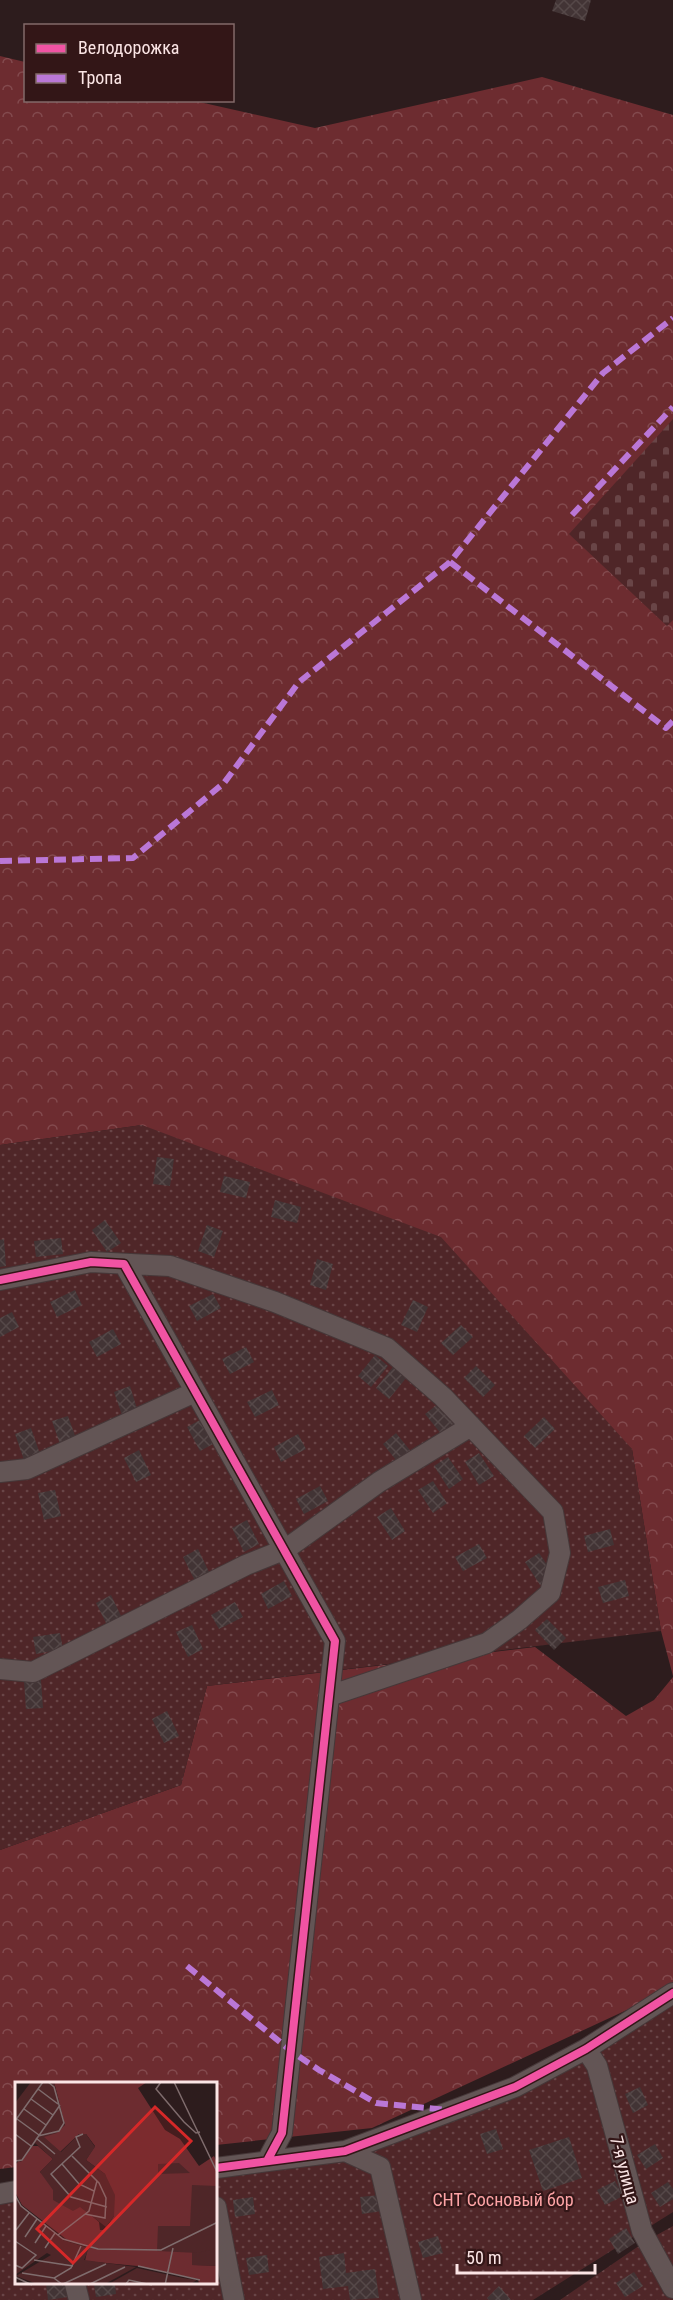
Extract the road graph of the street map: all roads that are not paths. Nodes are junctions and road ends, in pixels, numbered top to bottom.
1 (124, 1264) junction
2 (0, 1280) edge
3 (195, 1392) junction
4 (471, 1426) junction
5 (0, 1472) edge
6 (286, 1549) junction
7 (0, 1669) edge
8 (329, 1696) junction
9 (673, 1993) edge
10 (586, 2049) junction
11 (345, 2151) junction
12 (267, 2161) junction
13 (218, 2168) edge
14 (15, 2192) edge
15 (0, 2194) edge
16 (218, 2217) edge
17 (75, 2285) edge
18 (673, 2288) edge
19 (79, 2300) edge
20 (234, 2300) edge
21 (411, 2300) edge

1 - 2 street
1 - 3 street
1 - 4 street
3 - 5 street
3 - 6 street
4 - 6 street
4 - 8 street
6 - 7 street
6 - 8 street
8 - 12 street
9 - 10 street
10 - 11 street
10 - 18 street, 7-я улица
11 - 12 street
11 - 21 street
12 - 13 street
14 - 15 street
16 - 20 street
17 - 19 street

